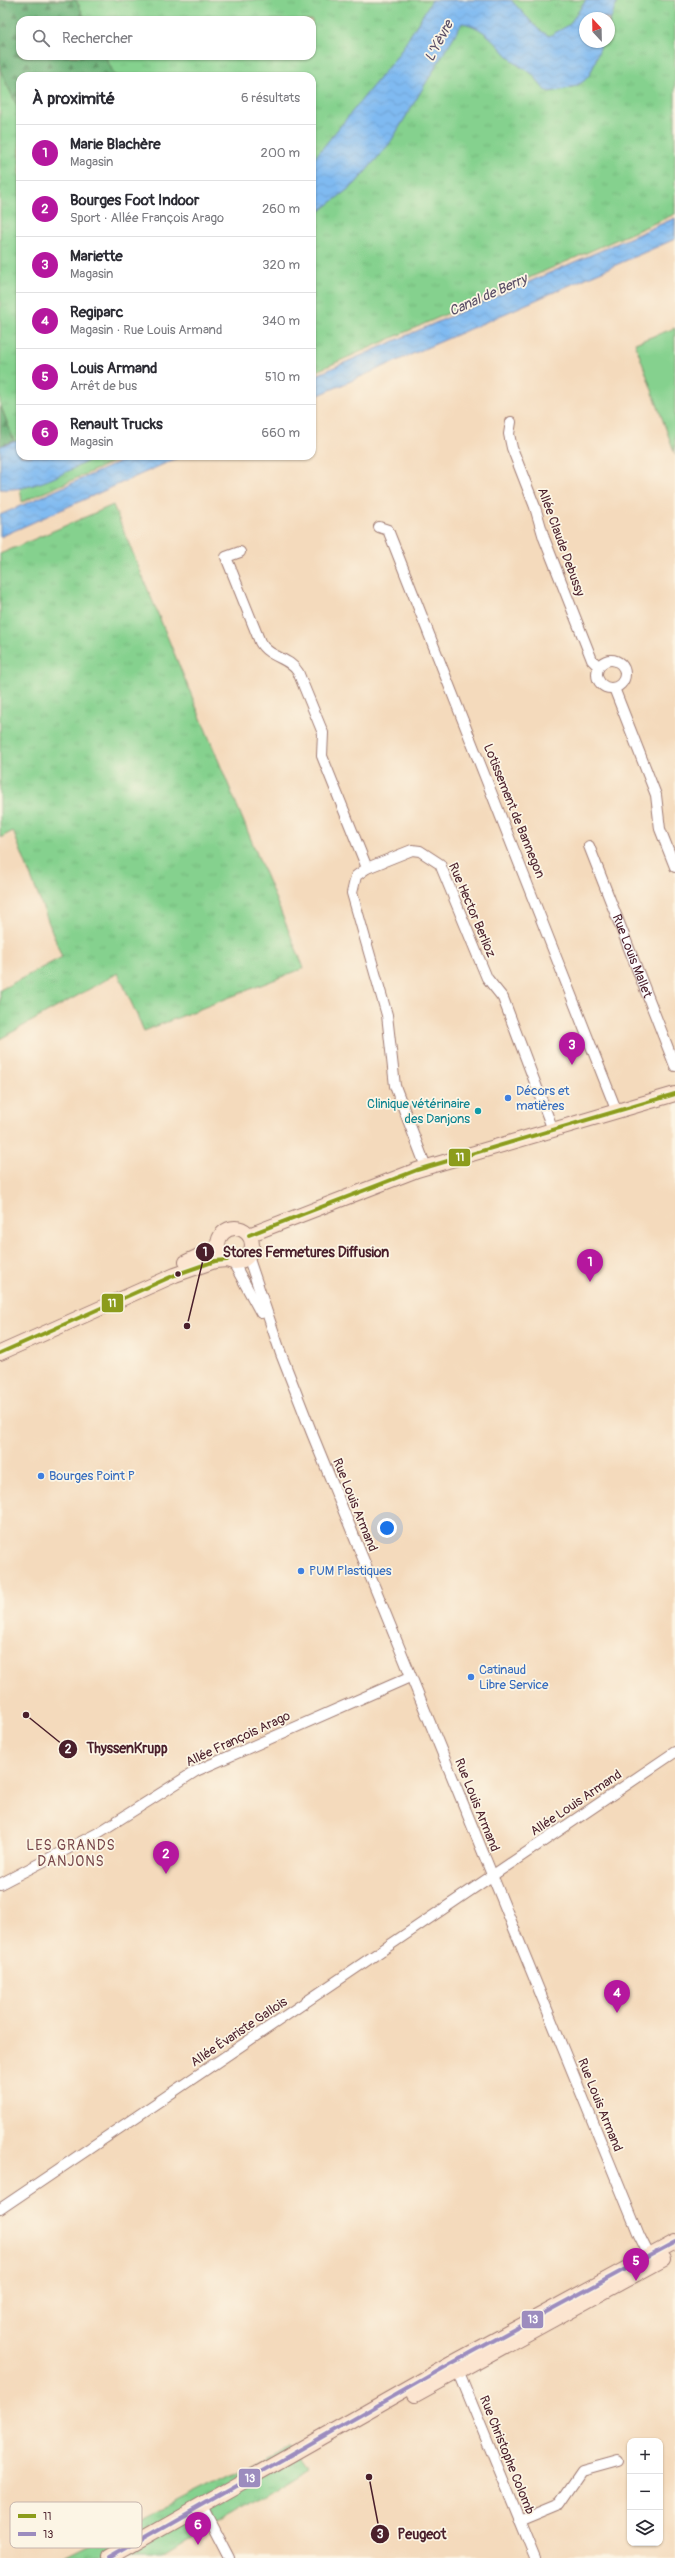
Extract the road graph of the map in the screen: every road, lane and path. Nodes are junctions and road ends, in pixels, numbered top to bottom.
1 (511, 422) dead end
2 (379, 527) dead end
3 (240, 552) dead end
4 (599, 667) junction
5 (614, 688) junction
6 (588, 846) dead end
7 (675, 867) edge
8 (367, 868) junction
9 (675, 1066) edge
10 (675, 1094) edge
11 (618, 1112) junction
12 (553, 1130) junction
13 (426, 1167) junction
14 (249, 1235) junction
15 (218, 1247) junction
16 (248, 1256) junction
17 (230, 1261) junction
18 (0, 1345) edge
19 (0, 1353) edge
20 (281, 1354) junction
21 (410, 1677) junction
22 (675, 1752) edge
23 (492, 1876) junction
24 (2, 1879) edge
25 (0, 2209) edge
26 (675, 2242) edge
27 (675, 2253) edge
28 (652, 2260) junction
29 (457, 2366) junction
30 (618, 2461) dead end
31 (204, 2509) junction
32 (519, 2520) junction
33 (142, 2541) edge
34 (142, 2545) edge
35 (128, 2548) edge
36 (137, 2548) edge
37 (109, 2558) edge
38 (120, 2558) edge
39 (229, 2558) edge
40 (535, 2558) edge

1 - 4 street, Allée Claude Debussy
2 - 11 street, Lotissement de Bannegon
3 - 8 street
4 - 5 street, Allée Claude Debussy
4 - 5 street
5 - 7 street
6 - 9 street, Rue Louis Mallet
8 - 12 street, Rue Hector Berlioz
8 - 13 street, Rue Hector Berlioz
10 - 11 main road
11 - 12 main road
12 - 13 main road
13 - 14 main road
14 - 15 main road
14 - 16 main road
15 - 17 main road
15 - 18 main road
16 - 17 main road
16 - 20 street, Rue Louis Armand
17 - 19 main road
17 - 20 street, Rue Louis Armand
20 - 21 street, Rue Louis Armand
21 - 23 street, Rue Louis Armand
21 - 24 street, Allée François Arago
22 - 23 street, Allée Louis Armand
23 - 25 street, Allée Évariste Gallois
23 - 28 street, Rue Louis Armand
26 - 28 main road
27 - 28 main road
28 - 29 main road
29 - 31 main road
29 - 32 street, Rue Christophe Colomb
30 - 32 street
31 - 33 main road
31 - 34 main road
31 - 39 street
32 - 40 street, Rue Christophe Colomb
35 - 37 main road
36 - 38 main road

